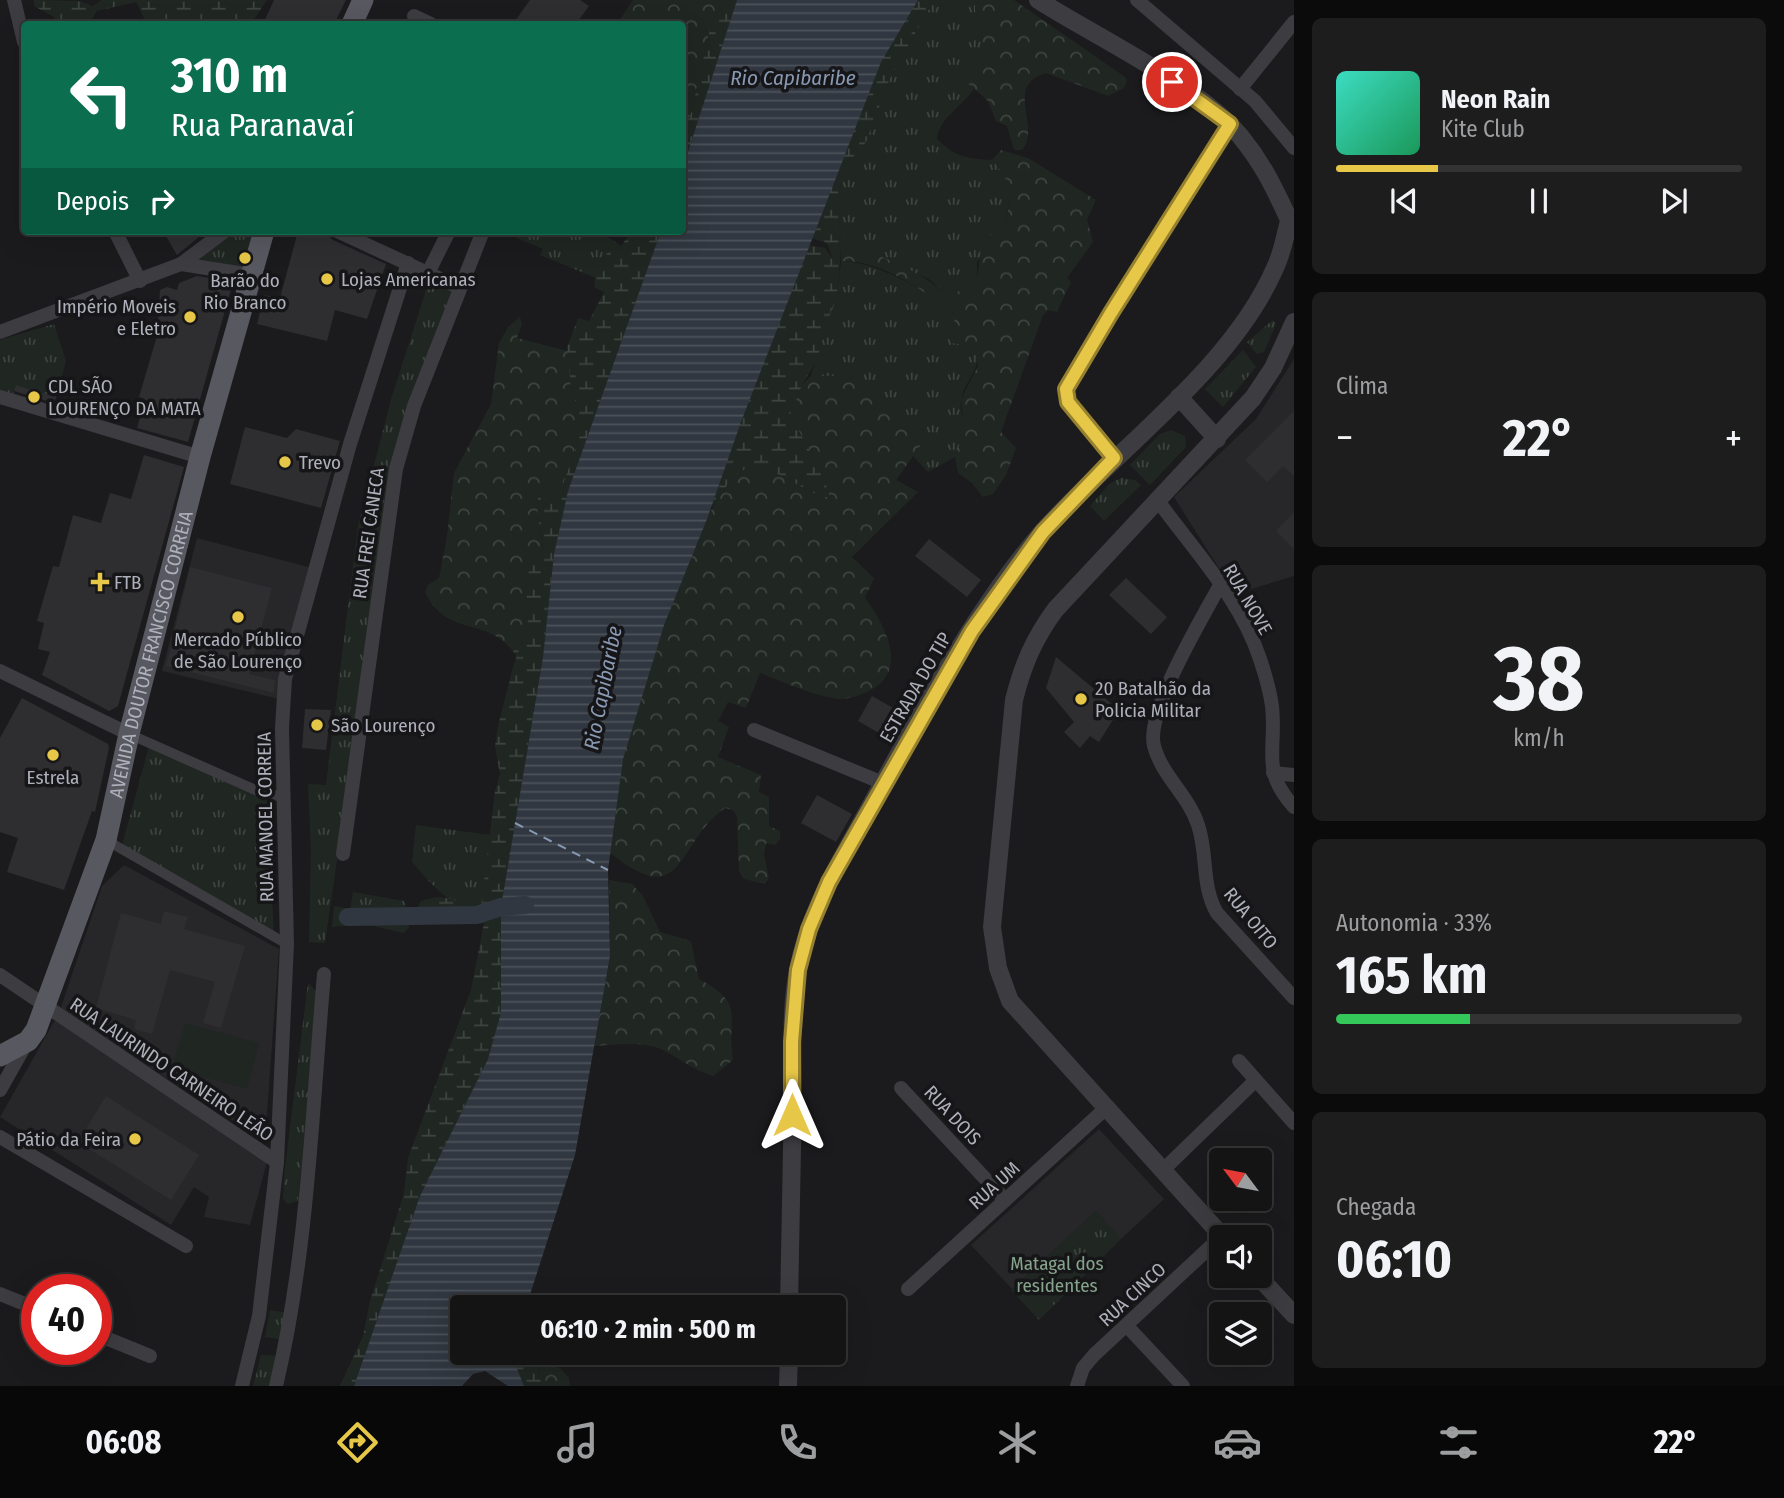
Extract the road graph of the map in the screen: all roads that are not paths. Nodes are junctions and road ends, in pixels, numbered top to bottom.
1 (1038, 0) edge
2 (1137, 0) edge
3 (11, 1) edge
4 (362, 1) edge
5 (414, 16) dead end
6 (353, 21) edge
7 (425, 21) edge
8 (1294, 22) edge
9 (21, 33) edge
10 (1240, 89) junction
11 (1230, 124) junction
12 (1294, 148) edge
13 (1292, 225) edge
14 (117, 235) edge
15 (220, 235) edge
16 (263, 235) edge
17 (346, 235) edge
18 (447, 235) edge
19 (480, 235) edge
20 (408, 262) junction
21 (181, 264) junction
22 (428, 273) junction
23 (251, 275) junction
24 (141, 281) junction
25 (460, 288) junction
26 (1294, 322) edge
27 (0, 332) edge
28 (0, 397) edge
29 (1179, 397) junction
30 (1217, 439) junction
31 (200, 457) junction
32 (1114, 458) junction
33 (1158, 501) junction
34 (1220, 584) junction
35 (0, 671) edge
36 (754, 730) dead end
37 (129, 734) junction
38 (1273, 773) junction
39 (1294, 775) edge
40 (883, 783) junction
41 (284, 797) junction
42 (1294, 807) edge
43 (106, 840) junction
44 (343, 854) dead end
45 (287, 944) junction
46 (324, 974) dead end
47 (0, 975) edge
48 (1294, 998) edge
49 (46, 1008) junction
50 (28, 1041) junction
51 (0, 1056) edge
52 (1239, 1061) dead end
53 (1255, 1081) junction
54 (901, 1088) dead end
55 (0, 1090) edge
56 (1105, 1109) junction
57 (1294, 1123) edge
58 (0, 1137) edge
59 (277, 1162) junction
60 (1162, 1171) junction
61 (1006, 1200) junction
62 (1211, 1225) edge
63 (186, 1246) dead end
64 (1209, 1249) edge
65 (1269, 1288) edge
66 (908, 1289) dead end
67 (0, 1294) edge
68 (789, 1295) edge
69 (21, 1303) edge
70 (1294, 1315) edge
71 (1128, 1326) junction
72 (112, 1341) edge
73 (150, 1356) dead end
74 (789, 1365) edge
75 (242, 1386) edge
76 (276, 1386) edge
77 (788, 1386) edge
78 (1077, 1386) edge
79 (1183, 1386) edge

1 - 11 street
2 - 10 street
3 - 9 street
4 - 6 main road
5 - 7 street
8 - 10 street
10 - 12 street
11 - 13 street
11 - 32 street
13 - 29 street, ESTRADA DO TIP
14 - 24 street
15 - 21 street
16 - 23 main road, AVENIDA DOUTOR FRANCISCO CORREIA
17 - 20 street
18 - 22 street
19 - 25 street, RUA FREI CANECA
20 - 22 street
20 - 41 street, RUA MANOEL CORREIA
21 - 23 street
21 - 24 street
22 - 25 street
23 - 31 main road, AVENIDA DOUTOR FRANCISCO CORREIA
24 - 27 street
25 - 44 street, RUA FREI CANECA
26 - 30 street
28 - 31 street
29 - 30 street
29 - 32 street, ESTRADA DO TIP
30 - 33 street
31 - 37 main road, AVENIDA DOUTOR FRANCISCO CORREIA
32 - 40 street, ESTRADA DO TIP
33 - 34 street, RUA NOVE
33 - 56 street
34 - 38 street, RUA NOVE
34 - 48 street, RUA OITO
35 - 37 street
36 - 40 street
37 - 41 street
37 - 43 main road, AVENIDA DOUTOR FRANCISCO CORREIA
38 - 39 street
38 - 42 street, RUA NOVE
40 - 68 street, ESTRADA DO TIP
41 - 45 street, RUA MANOEL CORREIA
43 - 45 street
43 - 49 main road, AVENIDA DOUTOR FRANCISCO CORREIA
45 - 59 street, RUA MANOEL CORREIA
46 - 76 street
47 - 49 street, RUA LAURINDO CARNEIRO LEÃO
49 - 50 main road, AVENIDA DOUTOR FRANCISCO CORREIA
49 - 59 street, RUA LAURINDO CARNEIRO LEÃO
50 - 51 main road
50 - 55 street
52 - 53 street
53 - 57 street
53 - 60 street
54 - 61 street, RUA DOIS
56 - 60 street
56 - 61 street, RUA UM
58 - 63 street
59 - 75 street, RUA MANOEL CORREIA
60 - 62 street
61 - 66 street, RUA UM
64 - 71 street, RUA CINCO
65 - 70 street
67 - 69 street
71 - 78 street, RUA CINCO
71 - 79 street
72 - 73 street
74 - 77 street

